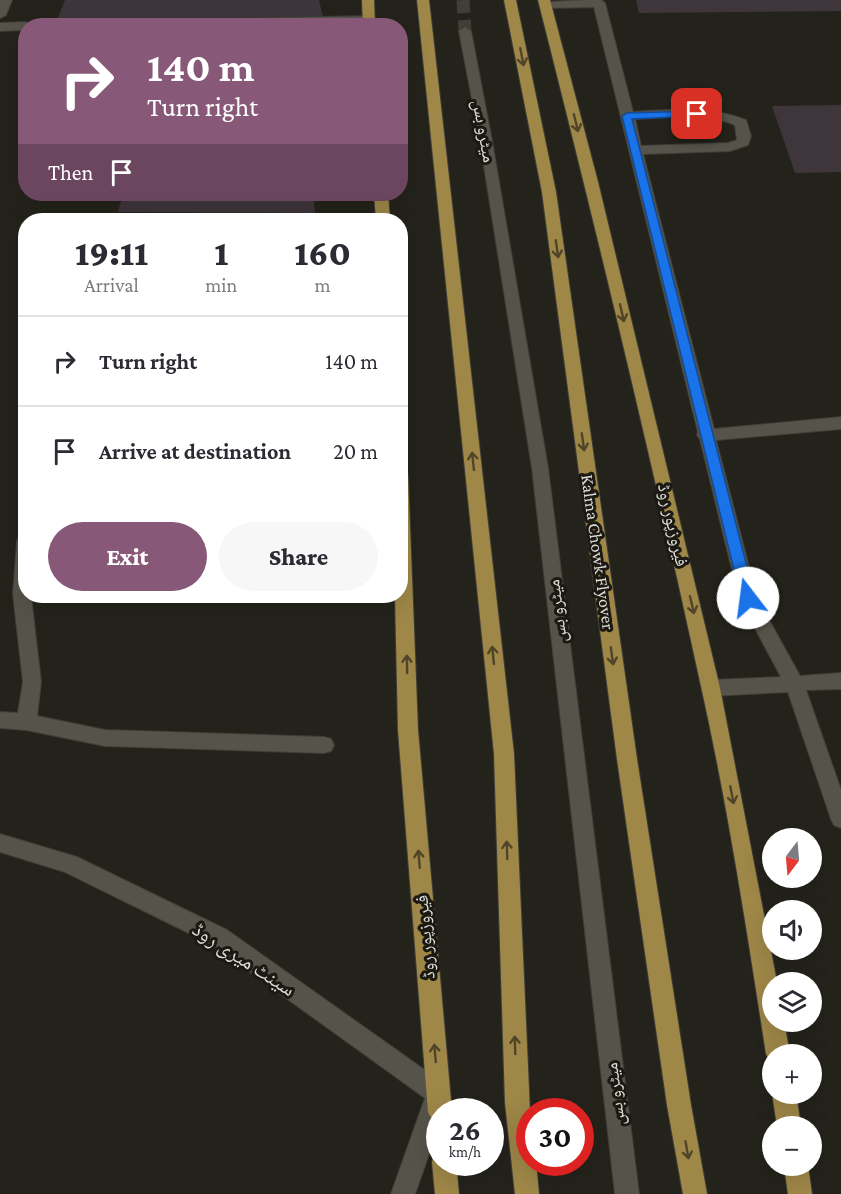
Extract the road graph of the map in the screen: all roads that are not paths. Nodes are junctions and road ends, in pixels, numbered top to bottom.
1 (6, 0) edge
2 (368, 0) edge
3 (423, 0) edge
4 (510, 0) edge
5 (546, 2) edge
6 (0, 15) edge
7 (369, 18) edge
8 (18, 26) edge
9 (0, 27) edge
10 (465, 32) tunnel mouth
11 (627, 116) junction
12 (635, 150) junction
13 (841, 423) edge
14 (705, 435) junction
15 (23, 603) edge
16 (405, 603) edge
17 (841, 681) edge
18 (794, 682) junction
19 (711, 688) junction
20 (0, 720) edge
21 (26, 722) junction
22 (324, 745) dead end
23 (841, 819) edge
24 (0, 843) edge
25 (776, 1044) edge
26 (434, 1098) edge
27 (439, 1098) edge
28 (426, 1135) edge
29 (445, 1176) edge
30 (797, 1176) edge
31 (403, 1194) edge
32 (447, 1194) edge
33 (527, 1194) edge
34 (627, 1194) edge
35 (695, 1194) edge
36 (800, 1194) edge

1 - 6 street
2 - 7 main road
33 -> 3 main road
4 -> 35 main road, Kalma Chowk Flyover
5 - 11 street
5 -> 19 main road, فیروزپور روڈ
8 - 9 street
10 - 34 street, میٹرو بس
11 - 12 street
11 - 12 street
12 - 14 street
13 - 14 street
14 - 18 street
15 - 21 street
27 -> 16 main road, فیروزپور روڈ
17 - 18 street
18 - 19 street
18 - 23 street
19 -> 25 main road, فیروزپور روڈ
20 - 21 street
21 - 22 street
24 - 26 street, سینٹ میری روڈ
28 - 31 street
29 - 32 main road
30 - 36 main road

